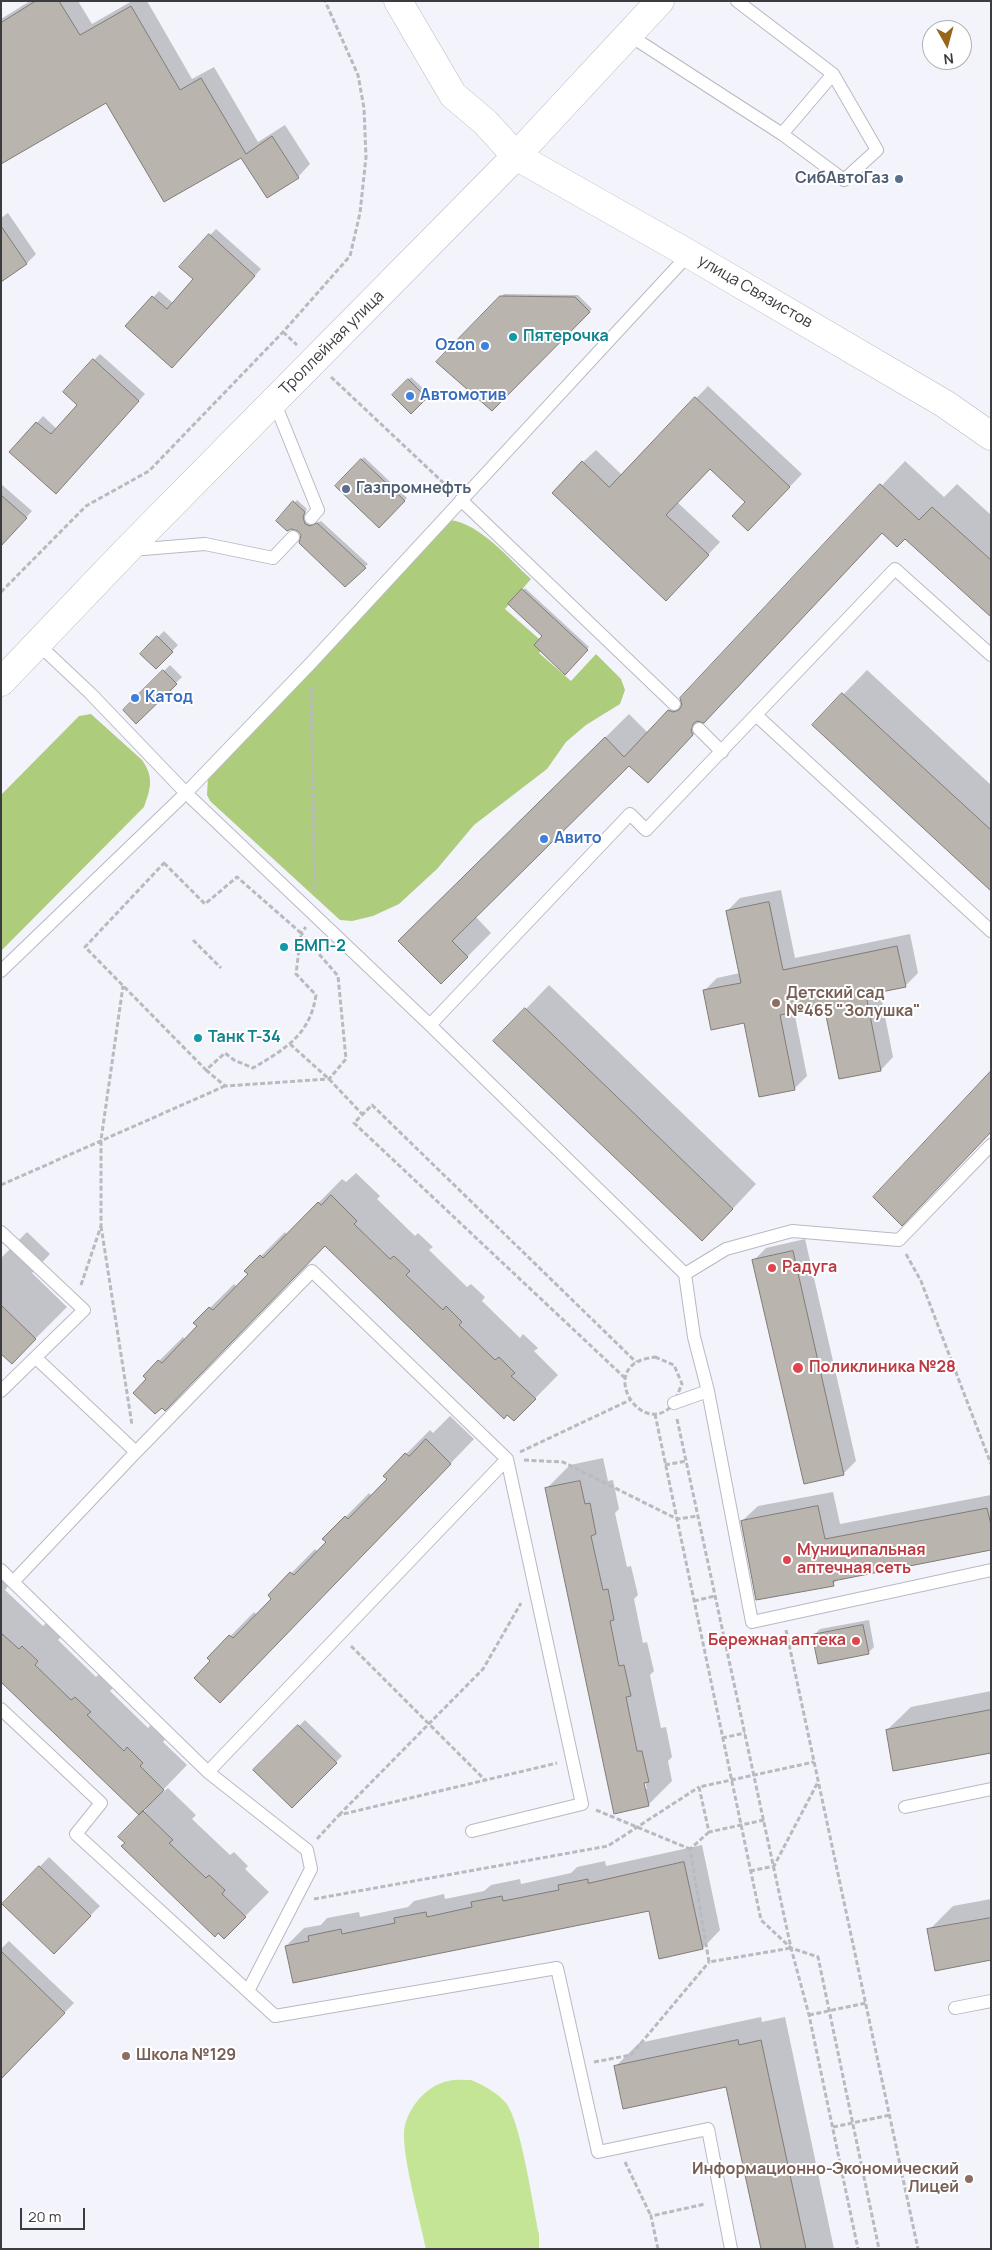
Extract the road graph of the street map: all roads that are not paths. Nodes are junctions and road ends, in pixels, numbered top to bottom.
1 (398, 1) edge
2 (660, 1) edge
3 (737, 1) edge
4 (629, 35) junction
5 (833, 74) junction
6 (782, 134) junction
7 (516, 156) junction
8 (689, 254) junction
9 (274, 401) junction
10 (991, 436) edge
11 (461, 500) junction
12 (311, 518) dead end
13 (293, 537) dead end
14 (126, 551) junction
15 (38, 644) junction
16 (991, 654) edge
17 (1, 682) edge
18 (674, 704) dead end
19 (757, 716) junction
20 (699, 729) dead end
21 (722, 752) junction
22 (186, 794) junction
23 (991, 931) edge
24 (1, 971) edge
25 (430, 1025) junction
26 (991, 1145) edge
27 (1, 1232) edge
28 (685, 1274) junction
29 (36, 1358) junction
30 (1, 1391) edge
31 (708, 1392) junction
32 (674, 1403) road end
33 (136, 1452) junction
34 (507, 1459) junction
35 (1, 1570) edge
36 (991, 1570) edge
37 (13, 1582) junction
38 (1, 1709) edge
39 (208, 1772) junction
40 (991, 1789) edge
41 (905, 1807) dead end
42 (472, 1831) dead end
43 (248, 1991) junction
44 (991, 2001) edge
45 (955, 2008) dead end
46 (731, 2249) edge

1 - 7 main road, улица Связистов
2 - 4 main road, Троллейная улица
3 - 5 lane
4 - 6 lane
4 - 7 main road, Троллейная улица
5 - 6 lane
5 - 6 lane
7 - 8 main road, улица Связистов
7 - 9 main road, Троллейная улица
8 - 10 main road, улица Связистов
8 - 11 lane
9 - 12 lane
9 - 14 main road, Троллейная улица
11 - 18 lane
11 - 22 lane
13 - 14 lane
14 - 15 main road, Троллейная улица
15 - 17 main road, Троллейная улица
15 - 22 lane
16 - 19 lane
19 - 21 lane
19 - 23 lane
20 - 21 lane
21 - 25 lane
22 - 24 lane
22 - 25 lane
25 - 28 lane
26 - 28 lane
27 - 29 lane
28 - 31 lane
29 - 30 lane
29 - 33 lane
31 - 32 lane
31 - 36 lane
33 - 34 lane
33 - 37 lane
34 - 39 lane
34 - 42 lane
35 - 37 lane
37 - 39 lane
38 - 43 lane
39 - 43 lane
40 - 41 lane
43 - 46 lane
44 - 45 lane

